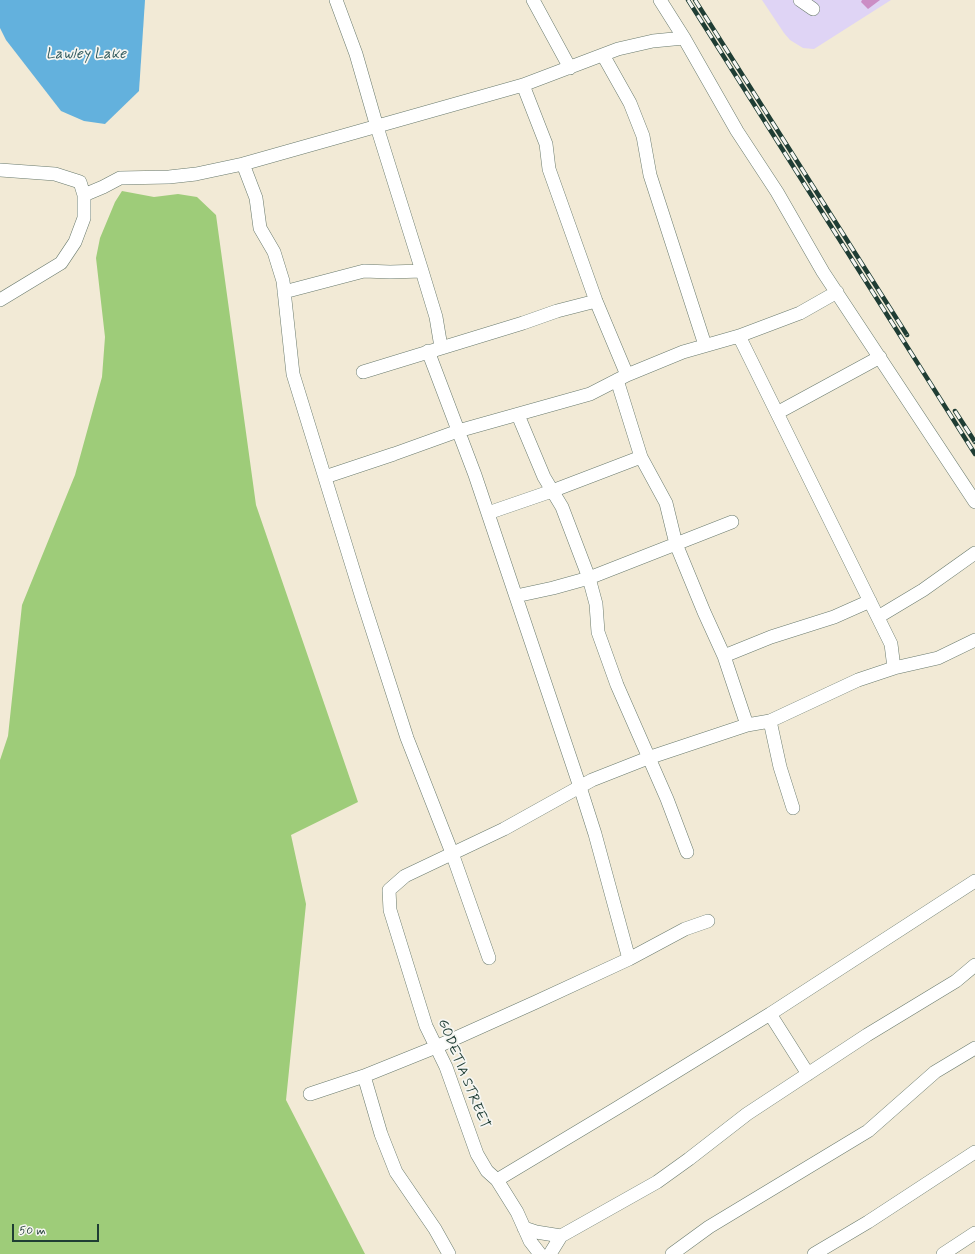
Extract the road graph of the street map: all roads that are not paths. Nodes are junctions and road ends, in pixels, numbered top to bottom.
1 (336, 0) edge
2 (533, 0) edge
3 (660, 0) edge
4 (800, 0) edge
5 (813, 9) dead end
6 (684, 38) junction
7 (602, 55) junction
8 (570, 68) junction
9 (523, 85) junction
10 (377, 127) junction
11 (242, 164) junction
12 (0, 170) edge
13 (84, 195) junction
14 (422, 271) junction
15 (284, 292) junction
16 (837, 292) junction
17 (0, 300) edge
18 (596, 301) junction
19 (739, 336) junction
20 (705, 345) junction
21 (441, 348) junction
22 (428, 351) junction
23 (880, 357) junction
24 (363, 372) dead end
25 (622, 378) junction
26 (777, 413) junction
27 (518, 415) junction
28 (458, 431) junction
29 (642, 457) junction
30 (325, 477) junction
31 (552, 491) junction
32 (975, 502) edge
33 (488, 513) junction
34 (732, 522) dead end
35 (676, 544) junction
36 (975, 553) edge
37 (589, 578) junction
38 (516, 596) junction
39 (870, 601) junction
40 (878, 617) junction
41 (975, 640) edge
42 (724, 656) junction
43 (894, 668) junction
44 (770, 721) junction
45 (747, 725) junction
46 (648, 758) junction
47 (580, 787) junction
48 (793, 808) dead end
49 (687, 852) dead end
50 (452, 853) junction
51 (975, 881) edge
52 (708, 920) dead end
53 (489, 958) dead end
54 (629, 959) junction
55 (975, 965) edge
56 (770, 1014) junction
57 (436, 1047) junction
58 (975, 1048) edge
59 (808, 1074) junction
60 (364, 1076) junction
61 (310, 1094) dead end
62 (975, 1152) edge
63 (497, 1180) junction
64 (524, 1228) junction
65 (975, 1233) edge
66 (561, 1236) junction
67 (449, 1254) edge
68 (540, 1254) edge
69 (550, 1254) edge
70 (672, 1254) edge
71 (814, 1254) edge
72 (943, 1254) edge

1 - 10 street
2 - 8 street
3 - 6 street
4 - 5 street
6 - 7 street
6 - 16 street
7 - 8 street
7 - 20 street
8 - 9 street
9 - 10 street
9 - 18 street
10 - 11 street
10 - 14 street
11 - 13 street
11 - 15 street
12 - 13 street
13 - 17 street
14 - 15 street
14 - 21 street
15 - 30 street
16 - 19 street
16 - 23 street
18 - 21 street
18 - 25 street
19 - 20 street
19 - 26 street
20 - 25 street
21 - 22 street
22 - 24 street
22 - 28 street
23 - 26 street
23 - 32 street
25 - 27 street
25 - 29 street
26 - 39 street
27 - 28 street
27 - 31 street
28 - 30 street
28 - 33 street
29 - 31 street
29 - 35 street
30 - 50 street
31 - 33 street
31 - 37 street
33 - 38 street
34 - 35 street
35 - 37 street
35 - 42 street
36 - 40 street
37 - 38 street
37 - 46 street
38 - 47 street
39 - 40 street
39 - 42 street
40 - 43 street
41 - 43 street
42 - 45 street
43 - 44 street
44 - 45 street
44 - 48 street
45 - 46 street
46 - 47 street
46 - 49 street
47 - 50 street
47 - 54 street
50 - 53 street
50 - 57 street, GODETIA STREET
51 - 56 street
52 - 54 street
54 - 57 street
55 - 59 street
56 - 59 street
56 - 63 street
57 - 60 street
57 - 63 street, GODETIA STREET
58 - 70 street
59 - 66 street
60 - 61 street
60 - 67 street
62 - 71 street
63 - 64 street, GODETIA STREET
64 - 66 street
64 - 68 street, GODETIA STREET
65 - 72 street
66 - 69 street

